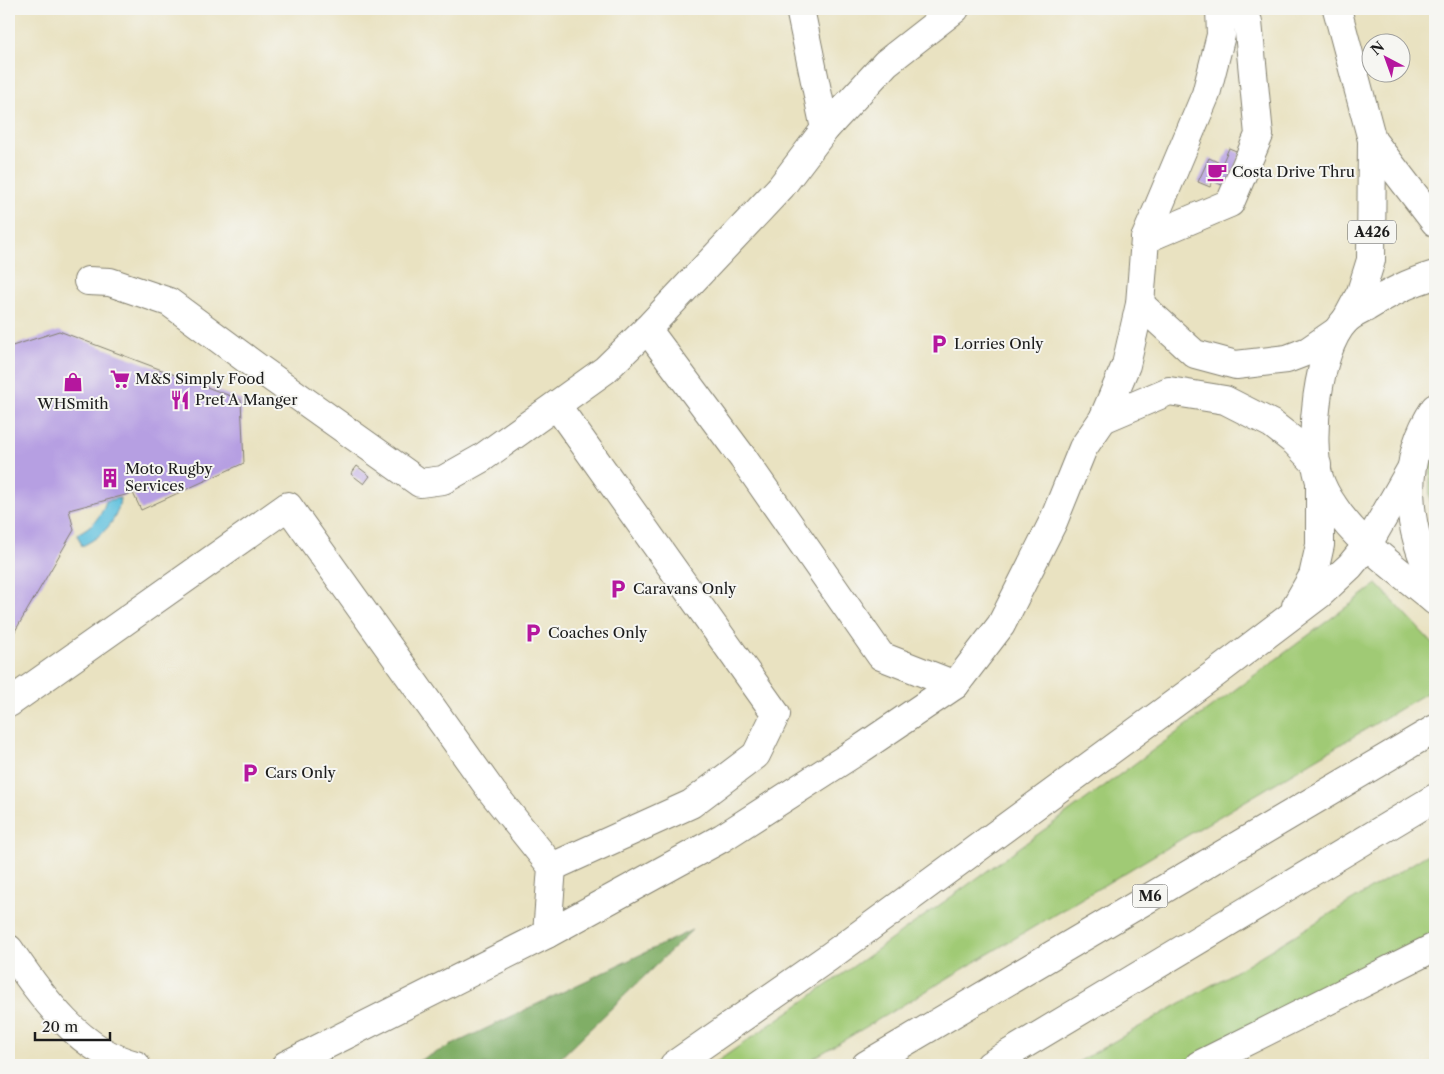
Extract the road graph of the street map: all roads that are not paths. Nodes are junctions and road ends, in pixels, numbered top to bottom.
1 (800, 9) edge
2 (955, 9) edge
3 (1220, 9) edge
4 (1229, 9) edge
5 (1337, 9) edge
6 (825, 129) junction
7 (1372, 140) junction
8 (1435, 222) edge
9 (1145, 239) junction
10 (1435, 275) edge
11 (88, 281) dead end
12 (1140, 304) junction
13 (1341, 325) junction
14 (647, 329) junction
15 (557, 406) junction
16 (1435, 408) edge
17 (1103, 419) junction
18 (1411, 469) junction
19 (1318, 472) junction
20 (1368, 544) junction
21 (1435, 584) edge
22 (1435, 601) edge
23 (1290, 616) junction
24 (955, 685) junction
25 (9, 702) edge
26 (1435, 730) edge
27 (1435, 798) edge
28 (552, 867) junction
29 (547, 934) junction
30 (1435, 947) edge
31 (9, 949) edge
32 (136, 1065) edge
33 (286, 1065) edge
34 (674, 1065) edge
35 (866, 1065) edge
36 (990, 1065) edge
37 (1199, 1065) edge

1 - 6 main road
2 - 6 main road
3 - 9 main road
4 - 9 main road
5 - 7 main road, A426
6 - 14 main road
7 - 8 main road, A426
7 - 13 main road, A426
9 - 12 main road
10 - 13 main road
11 - 15 main road
12 - 13 main road
12 - 17 main road
13 - 19 main road
14 - 15 main road
14 - 24 main road
15 - 28 main road
16 - 18 main road
17 - 19 main road
17 - 24 main road
18 - 20 main road
18 - 21 main road
19 - 20 main road
19 - 23 main road
20 - 22 main road
20 - 23 main road
23 - 34 main road
24 - 29 main road
25 - 28 main road
26 - 35 main road, M6
27 - 36 main road
28 - 29 main road
29 - 33 main road
30 - 37 main road
31 - 32 main road

